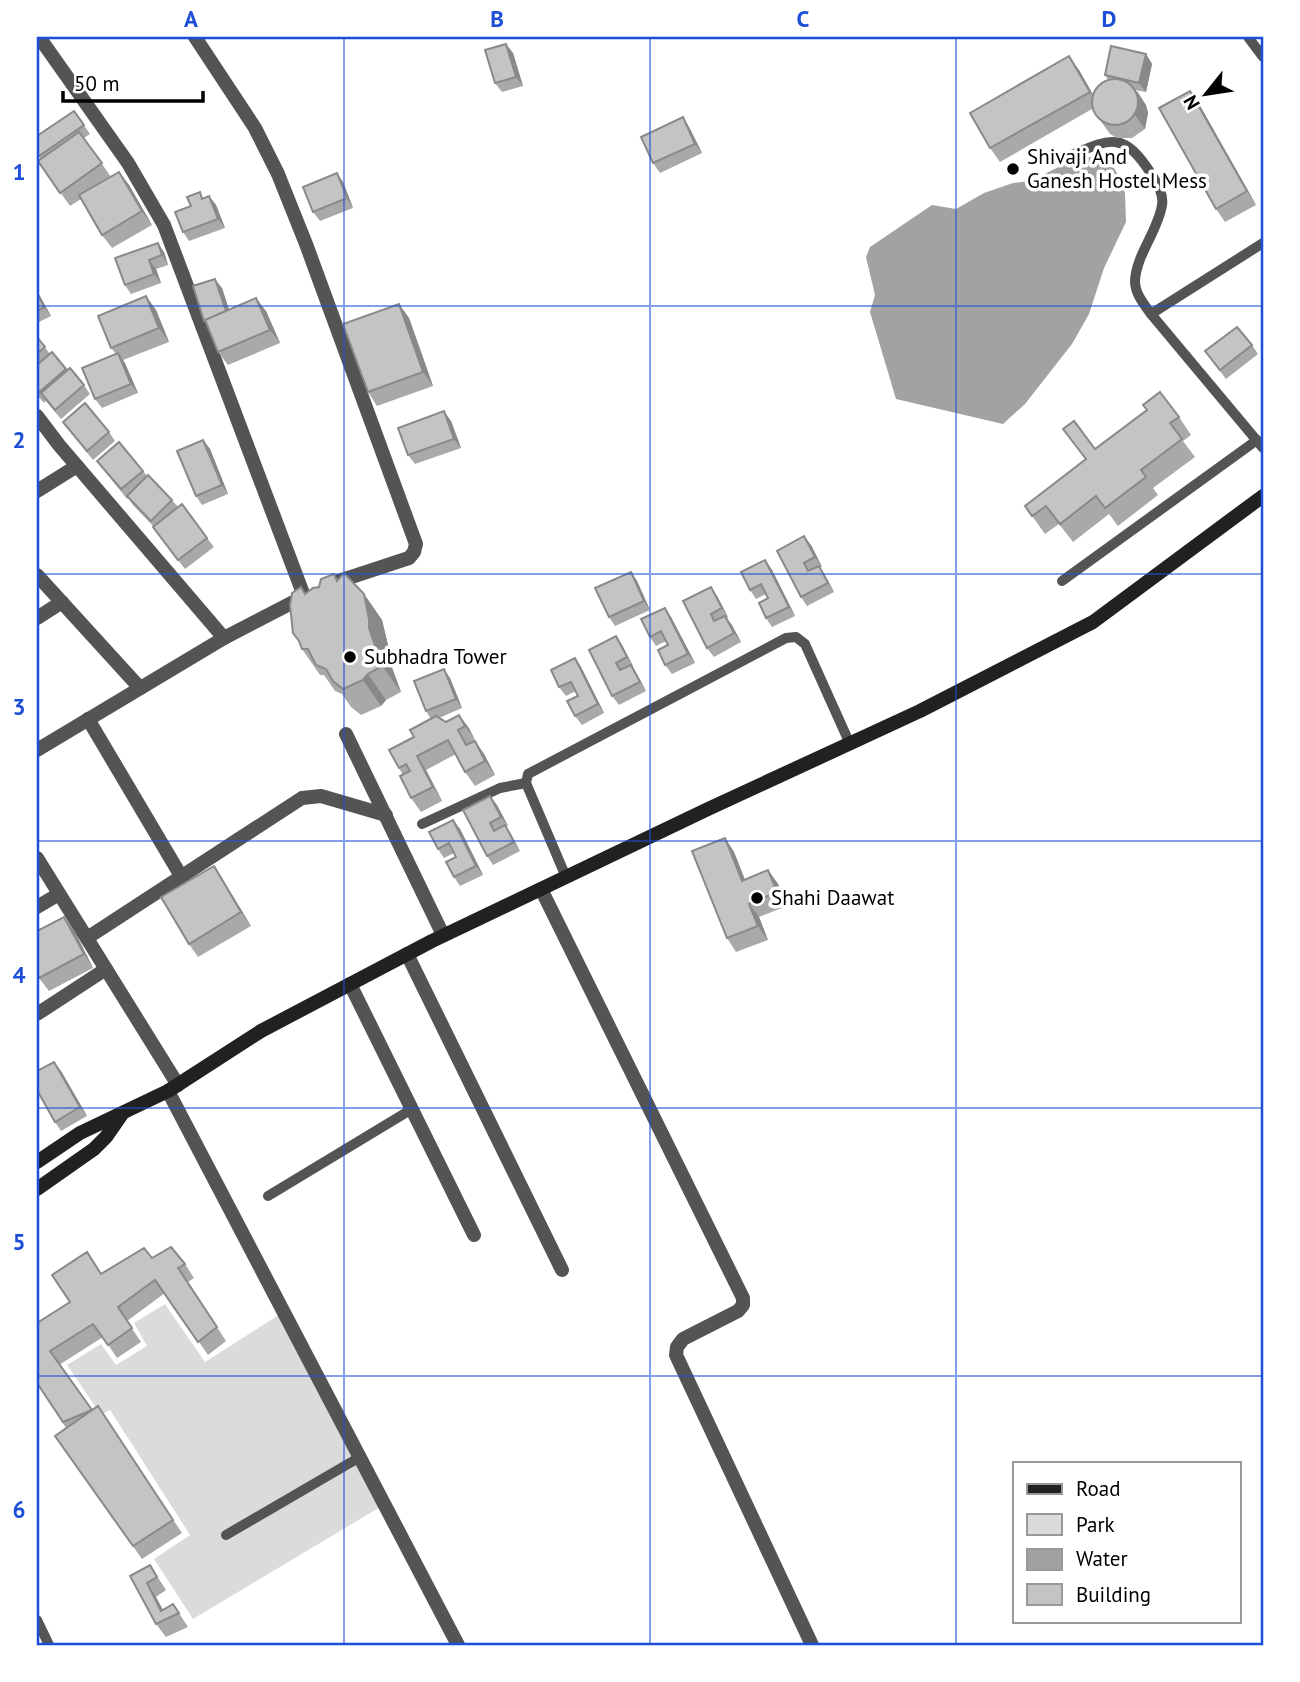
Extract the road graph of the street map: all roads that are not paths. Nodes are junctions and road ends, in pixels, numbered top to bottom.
1 (39, 37) edge
2 (195, 37) edge
3 (1248, 37) edge
4 (1263, 57) edge
5 (1067, 157) dead end
6 (1263, 243) edge
7 (1151, 314) junction
8 (37, 416) edge
9 (1260, 444) edge
10 (77, 466) junction
11 (37, 491) edge
12 (1263, 496) edge
13 (37, 575) edge
14 (1062, 581) dead end
15 (304, 596) junction
16 (62, 602) junction
17 (37, 618) edge
18 (224, 638) junction
19 (140, 688) junction
20 (88, 719) junction
21 (346, 734) dead end
22 (850, 744) junction
23 (37, 750) edge
24 (526, 783) junction
25 (386, 815) junction
26 (422, 824) dead end
27 (37, 858) edge
28 (181, 876) junction
29 (566, 877) junction
30 (541, 889) junction
31 (59, 894) junction
32 (37, 907) edge
33 (443, 936) junction
34 (87, 939) junction
35 (407, 954) junction
36 (106, 969) junction
37 (350, 984) junction
38 (37, 1014) edge
39 (173, 1088) junction
40 (411, 1109) junction
41 (122, 1114) junction
42 (37, 1162) edge
43 (37, 1189) edge
44 (268, 1196) dead end
45 (474, 1235) dead end
46 (562, 1270) dead end
47 (360, 1457) junction
48 (226, 1535) dead end
49 (37, 1620) edge
50 (49, 1645) edge
51 (458, 1645) edge
52 (812, 1645) edge

1 - 15 street
2 - 15 street
3 - 4 lane
5 - 7 lane
6 - 7 lane
7 - 9 lane
8 - 10 street
9 - 14 lane
10 - 11 street
10 - 18 street
12 - 22 street
13 - 16 street
15 - 18 street
16 - 17 street
16 - 19 street
18 - 19 street
19 - 20 street
20 - 23 street
20 - 28 street
21 - 25 street
22 - 24 lane
22 - 29 street
24 - 26 lane
24 - 29 lane
25 - 28 street
25 - 33 street
27 - 31 street
28 - 34 street
29 - 30 street
30 - 33 street
30 - 52 street
31 - 32 street
31 - 34 street
33 - 35 street
34 - 36 street
35 - 37 street
35 - 46 street
36 - 38 street
36 - 39 street
37 - 39 street
37 - 40 street
39 - 41 street
39 - 47 street
40 - 44 lane
40 - 45 street
41 - 42 street
41 - 43 street
47 - 48 lane
47 - 51 street
49 - 50 lane

